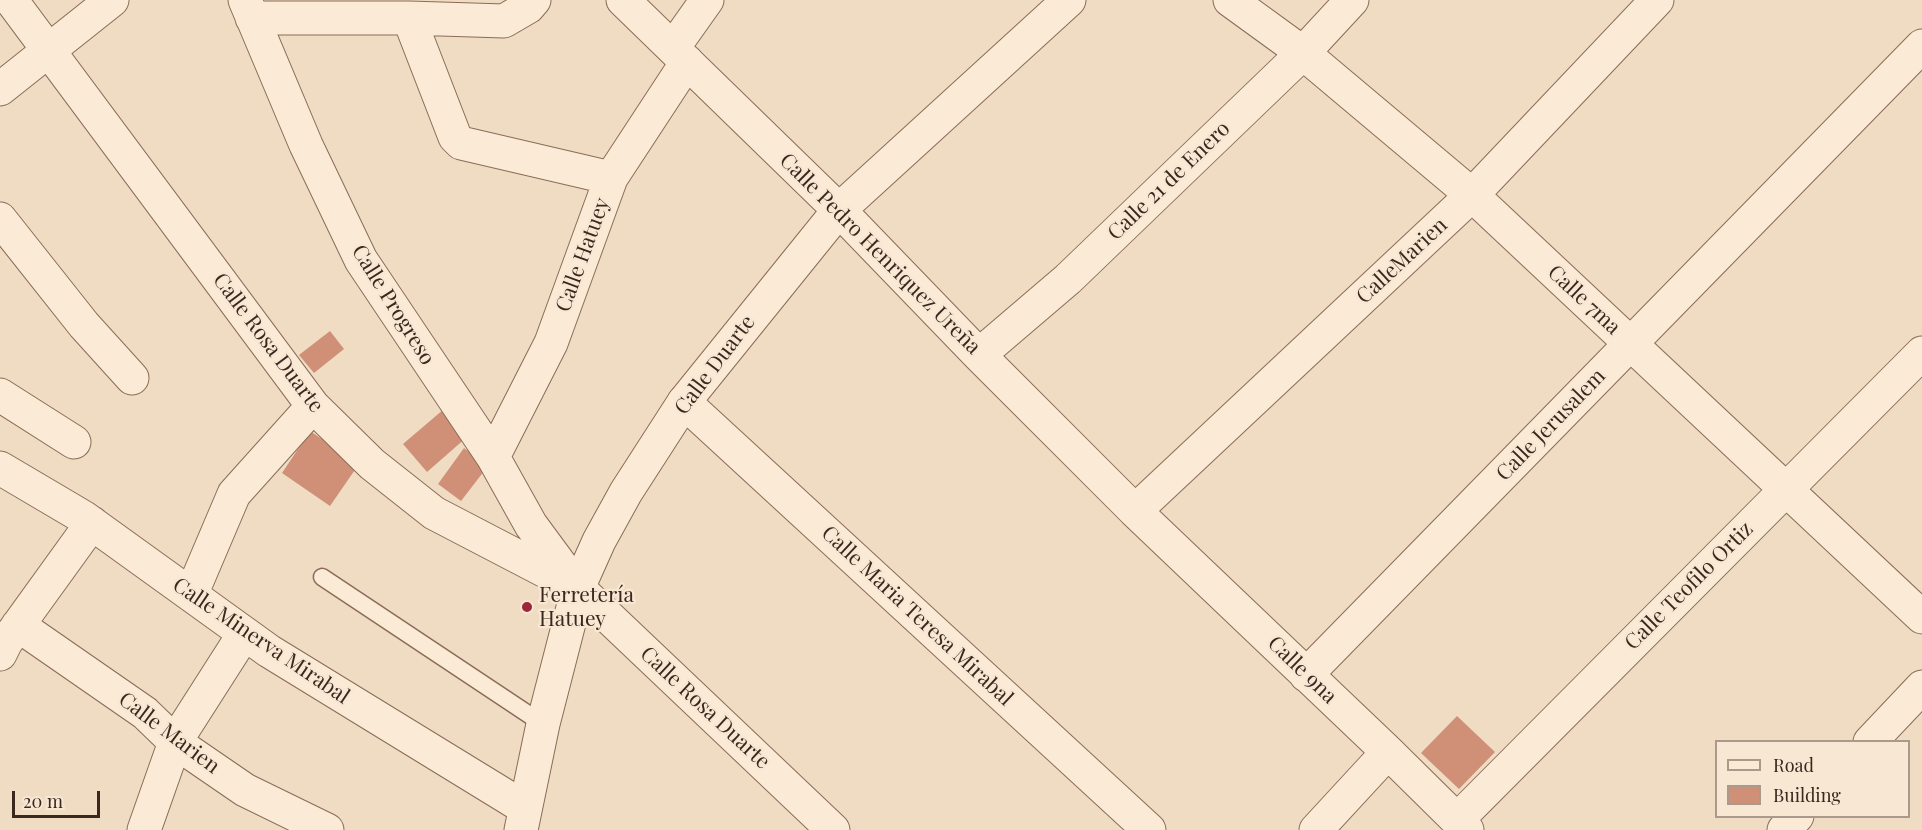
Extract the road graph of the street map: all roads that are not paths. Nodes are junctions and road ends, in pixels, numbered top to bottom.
1 (11, 0) edge
2 (112, 0) edge
3 (534, 0) edge
4 (623, 0) edge
5 (707, 0) edge
6 (1070, 0) edge
7 (1230, 0) edge
8 (1352, 0) edge
9 (1657, 0) edge
10 (249, 9) edge
11 (410, 18) junction
12 (1922, 46) edge
13 (47, 50) junction
14 (1303, 53) junction
15 (680, 55) junction
16 (0, 88) edge
17 (611, 178) junction
18 (1472, 195) junction
19 (839, 210) junction
20 (0, 219) edge
21 (1631, 344) junction
22 (1922, 353) edge
23 (979, 355) junction
24 (132, 378) dead end
25 (0, 395) edge
26 (684, 402) junction
27 (313, 406) junction
28 (74, 442) dead end
29 (493, 457) junction
30 (1, 470) edge
31 (1786, 489) junction
32 (1135, 511) junction
33 (92, 523) junction
34 (322, 577) dead end
35 (578, 588) junction
36 (191, 595) junction
37 (1922, 617) edge
38 (18, 625) junction
39 (244, 634) junction
40 (0, 654) edge
41 (1306, 675) junction
42 (1922, 687) edge
43 (543, 724) junction
44 (1871, 740) edge
45 (175, 742) junction
46 (1388, 752) junction
47 (1795, 818) edge
48 (523, 819) edge
49 (1462, 825) edge
50 (144, 830) edge
51 (327, 830) edge
52 (833, 830) edge
53 (1149, 830) edge
54 (1316, 830) edge
55 (1784, 830) edge

1 - 13 street, Calle Rosa Duarte
2 - 13 street
3 - 11 street
4 - 15 street, Calle Pedro Henriquez Ureña
5 - 15 street, Calle Hatuey
6 - 19 street, Calle Duarte
7 - 14 street, Calle 7ma
8 - 14 street, Calle 21 de Enero
9 - 18 street, CalleMarien
10 - 11 street
10 - 29 street, Calle Progreso
11 - 17 street
12 - 21 street, Calle Jerusalem
13 - 16 street
13 - 27 street, Calle Rosa Duarte
14 - 18 street, Calle 7ma
14 - 23 street, Calle 21 de Enero
15 - 17 street, Calle Hatuey
15 - 19 street, Calle Pedro Henriquez Ureña
17 - 29 street, Calle Hatuey
18 - 21 street, Calle 7ma
18 - 32 street, CalleMarien
19 - 23 street, Calle Pedro Henriquez Ureña
19 - 26 street, Calle Duarte
20 - 24 street
21 - 31 street, Calle 7ma
21 - 41 street, Calle Jerusalem
22 - 31 street, Calle Teofilo Ortiz
23 - 32 street, Calle Pedro Henriquez Ureña
25 - 28 street
26 - 35 street, Calle Duarte
26 - 53 street, Calle Maria Teresa Mirabal
27 - 35 street, Calle Rosa Duarte
27 - 36 street
29 - 35 street, Calle Progreso
30 - 33 street, Calle Minerva Mirabal
31 - 37 street, Calle 7ma
31 - 49 street, Calle Teofilo Ortiz
32 - 41 street, Calle 9na
33 - 36 street, Calle Minerva Mirabal
33 - 38 street
34 - 43 lane
35 - 43 street, Calle Duarte
35 - 52 street, Calle Rosa Duarte
36 - 39 street, Calle Minerva Mirabal
38 - 40 street
38 - 45 street, Calle Marien
39 - 45 street
39 - 48 street, Calle Minerva Mirabal
41 - 46 street, Calle 9na
42 - 44 street
43 - 48 street, Calle Duarte
45 - 50 street
45 - 51 street, Calle Marien
46 - 49 street, Calle 9na
46 - 54 street
47 - 55 street

